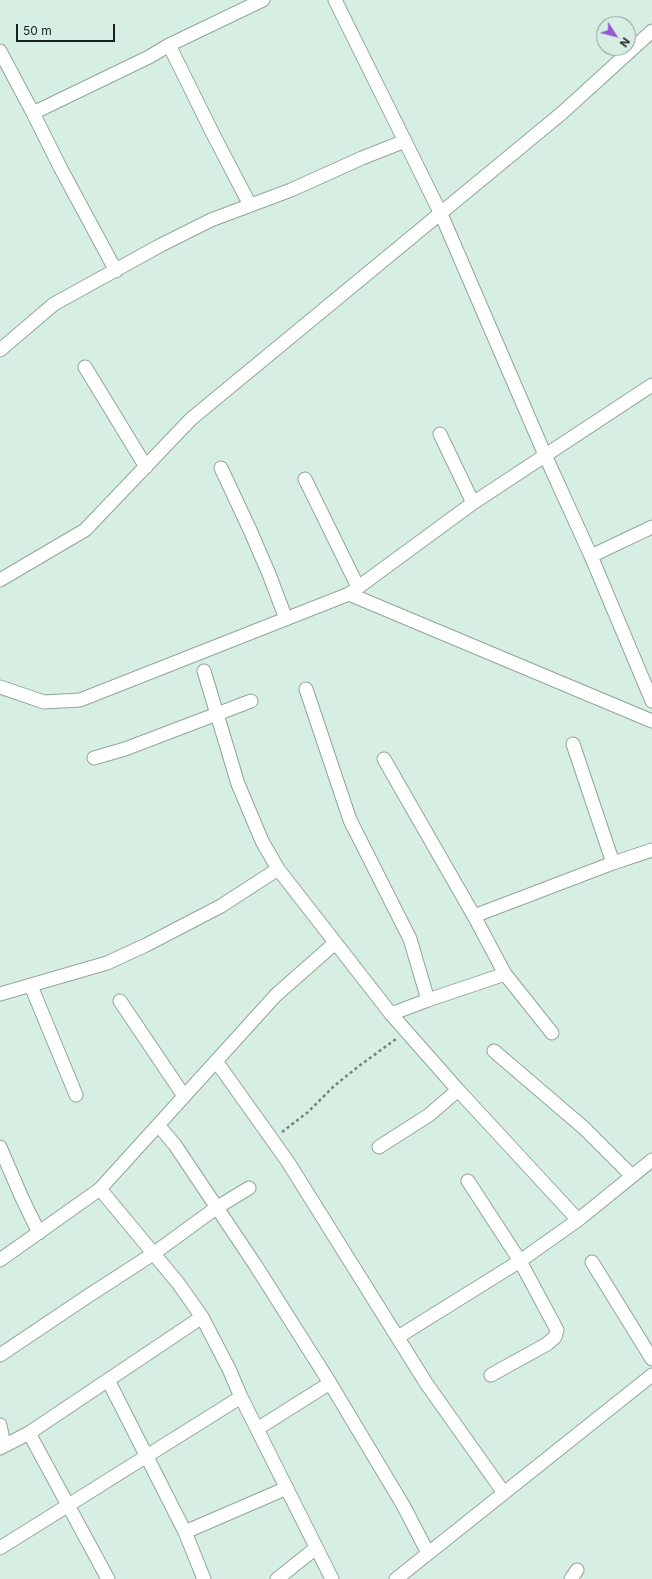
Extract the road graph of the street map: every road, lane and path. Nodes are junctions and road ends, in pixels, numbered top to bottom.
1 (263, 0) edge
2 (335, 0) edge
3 (652, 31) edge
4 (169, 46) junction
5 (0, 51) edge
6 (33, 112) junction
7 (405, 141) junction
8 (250, 205) junction
9 (441, 214) junction
10 (116, 270) junction
11 (0, 350) edge
12 (84, 367) dead end
13 (652, 385) edge
14 (440, 434) dead end
15 (545, 455) junction
16 (146, 467) junction
17 (221, 468) dead end
18 (305, 479) dead end
19 (473, 504) junction
20 (652, 527) edge
21 (591, 556) junction
22 (0, 580) edge
23 (354, 590) junction
24 (286, 619) junction
25 (204, 671) dead end
26 (0, 687) edge
27 (306, 689) dead end
28 (251, 701) dead end
29 (652, 701) edge
30 (217, 713) junction
31 (652, 722) edge
32 (573, 744) dead end
33 (94, 758) dead end
34 (384, 759) dead end
35 (652, 850) edge
36 (613, 863) junction
37 (278, 869) junction
38 (474, 916) junction
39 (335, 943) junction
40 (505, 974) junction
41 (31, 986) junction
42 (0, 994) edge
43 (428, 1000) junction
44 (120, 1001) dead end
45 (391, 1014) junction
46 (406, 1031) junction
47 (552, 1033) dead end
48 (494, 1051) dead end
49 (216, 1061) junction
50 (458, 1090) junction
51 (76, 1095) dead end
52 (184, 1096) junction
53 (158, 1125) junction
54 (272, 1140) junction
55 (0, 1147) edge
56 (380, 1147) dead end
57 (652, 1160) edge
58 (632, 1176) junction
59 (468, 1181) dead end
60 (249, 1188) dead end
61 (100, 1189) junction
62 (216, 1208) junction
63 (578, 1220) junction
64 (39, 1233) junction
65 (153, 1254) junction
66 (0, 1260) edge
67 (520, 1261) junction
68 (592, 1262) dead end
69 (202, 1318) junction
70 (398, 1337) junction
71 (0, 1355) edge
72 (652, 1359) edge
73 (492, 1375) dead end
74 (652, 1375) edge
75 (108, 1380) junction
76 (330, 1383) junction
77 (241, 1397) junction
78 (0, 1425) edge
79 (257, 1429) junction
80 (29, 1433) junction
81 (2, 1447) edge
82 (146, 1456) junction
83 (287, 1488) junction
84 (504, 1493) junction
85 (68, 1505) junction
86 (185, 1532) junction
87 (0, 1548) edge
88 (316, 1548) junction
89 (428, 1553) junction
90 (108, 1579) edge
91 (204, 1579) edge
92 (277, 1579) edge
93 (332, 1579) edge
94 (396, 1579) edge

1 - 4 street
2 - 7 street
3 - 9 street
4 - 6 street
4 - 8 street
5 - 6 street
6 - 10 street
7 - 8 street
7 - 9 street
8 - 10 street
9 - 15 street
9 - 16 street
10 - 11 street
12 - 16 street
13 - 15 street
14 - 19 street
15 - 19 street
15 - 21 street
16 - 22 street
17 - 24 street
18 - 23 street
19 - 23 street
20 - 21 street
21 - 29 street
23 - 24 street
23 - 31 street
24 - 26 street
25 - 30 street
27 - 43 street
28 - 30 street
30 - 33 street
30 - 37 street
32 - 36 street
34 - 38 street
35 - 36 street
36 - 38 street
37 - 39 street
37 - 41 street
38 - 40 street
39 - 45 street
39 - 49 street
40 - 43 street
40 - 47 street
41 - 42 street
41 - 51 street
43 - 45 street
44 - 52 street
45 - 46 street
46 - 50 street
46 - 54 path
48 - 58 street
49 - 52 street
49 - 54 street
50 - 56 street
50 - 63 street
52 - 53 street
53 - 61 street
53 - 62 street
54 - 70 street
55 - 64 street
57 - 58 street
58 - 63 street
59 - 67 street
60 - 62 street
61 - 64 street
61 - 65 street
62 - 65 street
62 - 76 street
63 - 67 street
64 - 66 street
65 - 69 street
65 - 71 street
67 - 70 street
67 - 73 street
68 - 72 street
69 - 75 street
69 - 77 street
70 - 84 street
74 - 84 street
75 - 80 street
75 - 82 street
76 - 79 street
76 - 89 street
77 - 79 street
77 - 82 street
78 - 81 street
79 - 83 street
80 - 81 street
80 - 85 street
82 - 85 street
82 - 86 street
83 - 86 street
83 - 88 street
84 - 89 street
85 - 87 street
85 - 90 street
86 - 91 street
88 - 92 street
88 - 93 street
89 - 94 street

